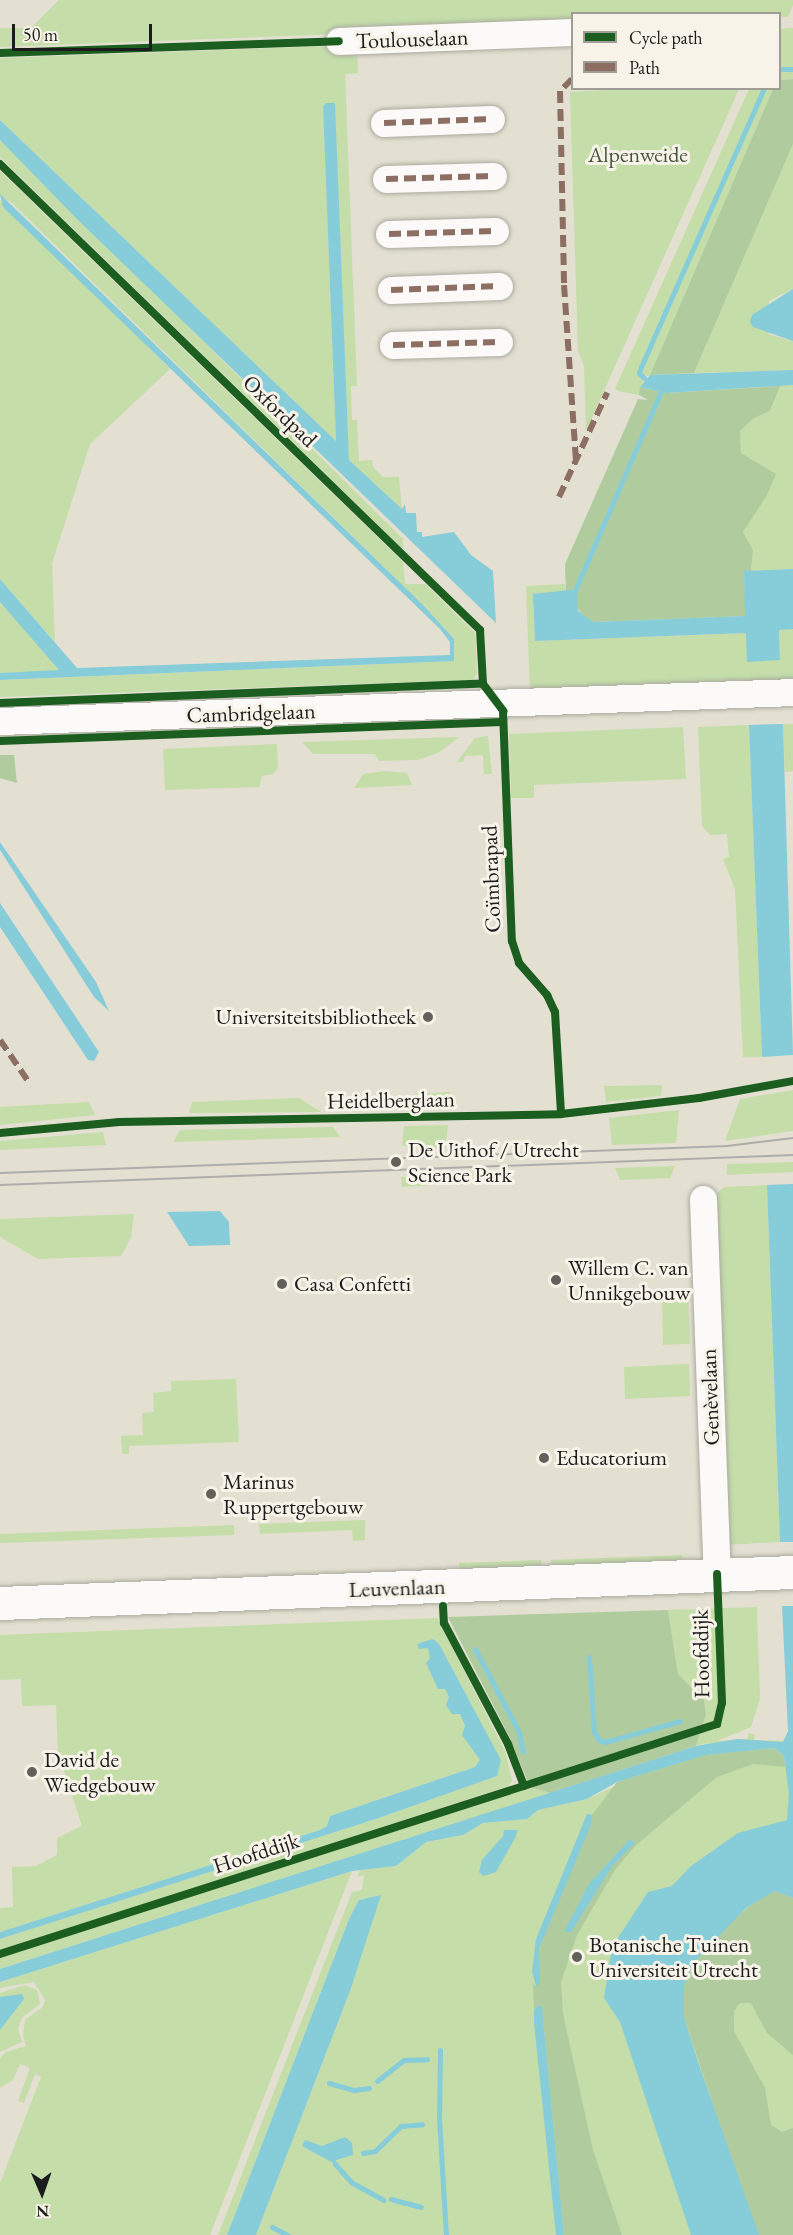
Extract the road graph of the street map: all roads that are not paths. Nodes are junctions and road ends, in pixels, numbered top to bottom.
1 (571, 32) edge
2 (339, 41) dead end
3 (491, 119) dead end
4 (384, 123) dead end
5 (493, 176) dead end
6 (386, 179) dead end
7 (495, 231) dead end
8 (389, 234) dead end
9 (499, 286) dead end
10 (391, 290) dead end
11 (499, 342) dead end
12 (393, 345) dead end
13 (787, 692) edge
14 (0, 721) edge
15 (703, 1198) dead end
16 (787, 1573) edge
17 (717, 1574) junction
18 (0, 1603) edge

1 - 2 street, Toulouselaan
3 - 4 street
5 - 6 street
7 - 8 street
9 - 10 street
11 - 12 street
13 - 14 street, Cambridgelaan
15 - 17 street, Genèvelaan
16 - 17 main road, Leuvenlaan
17 - 18 main road, Leuvenlaan

